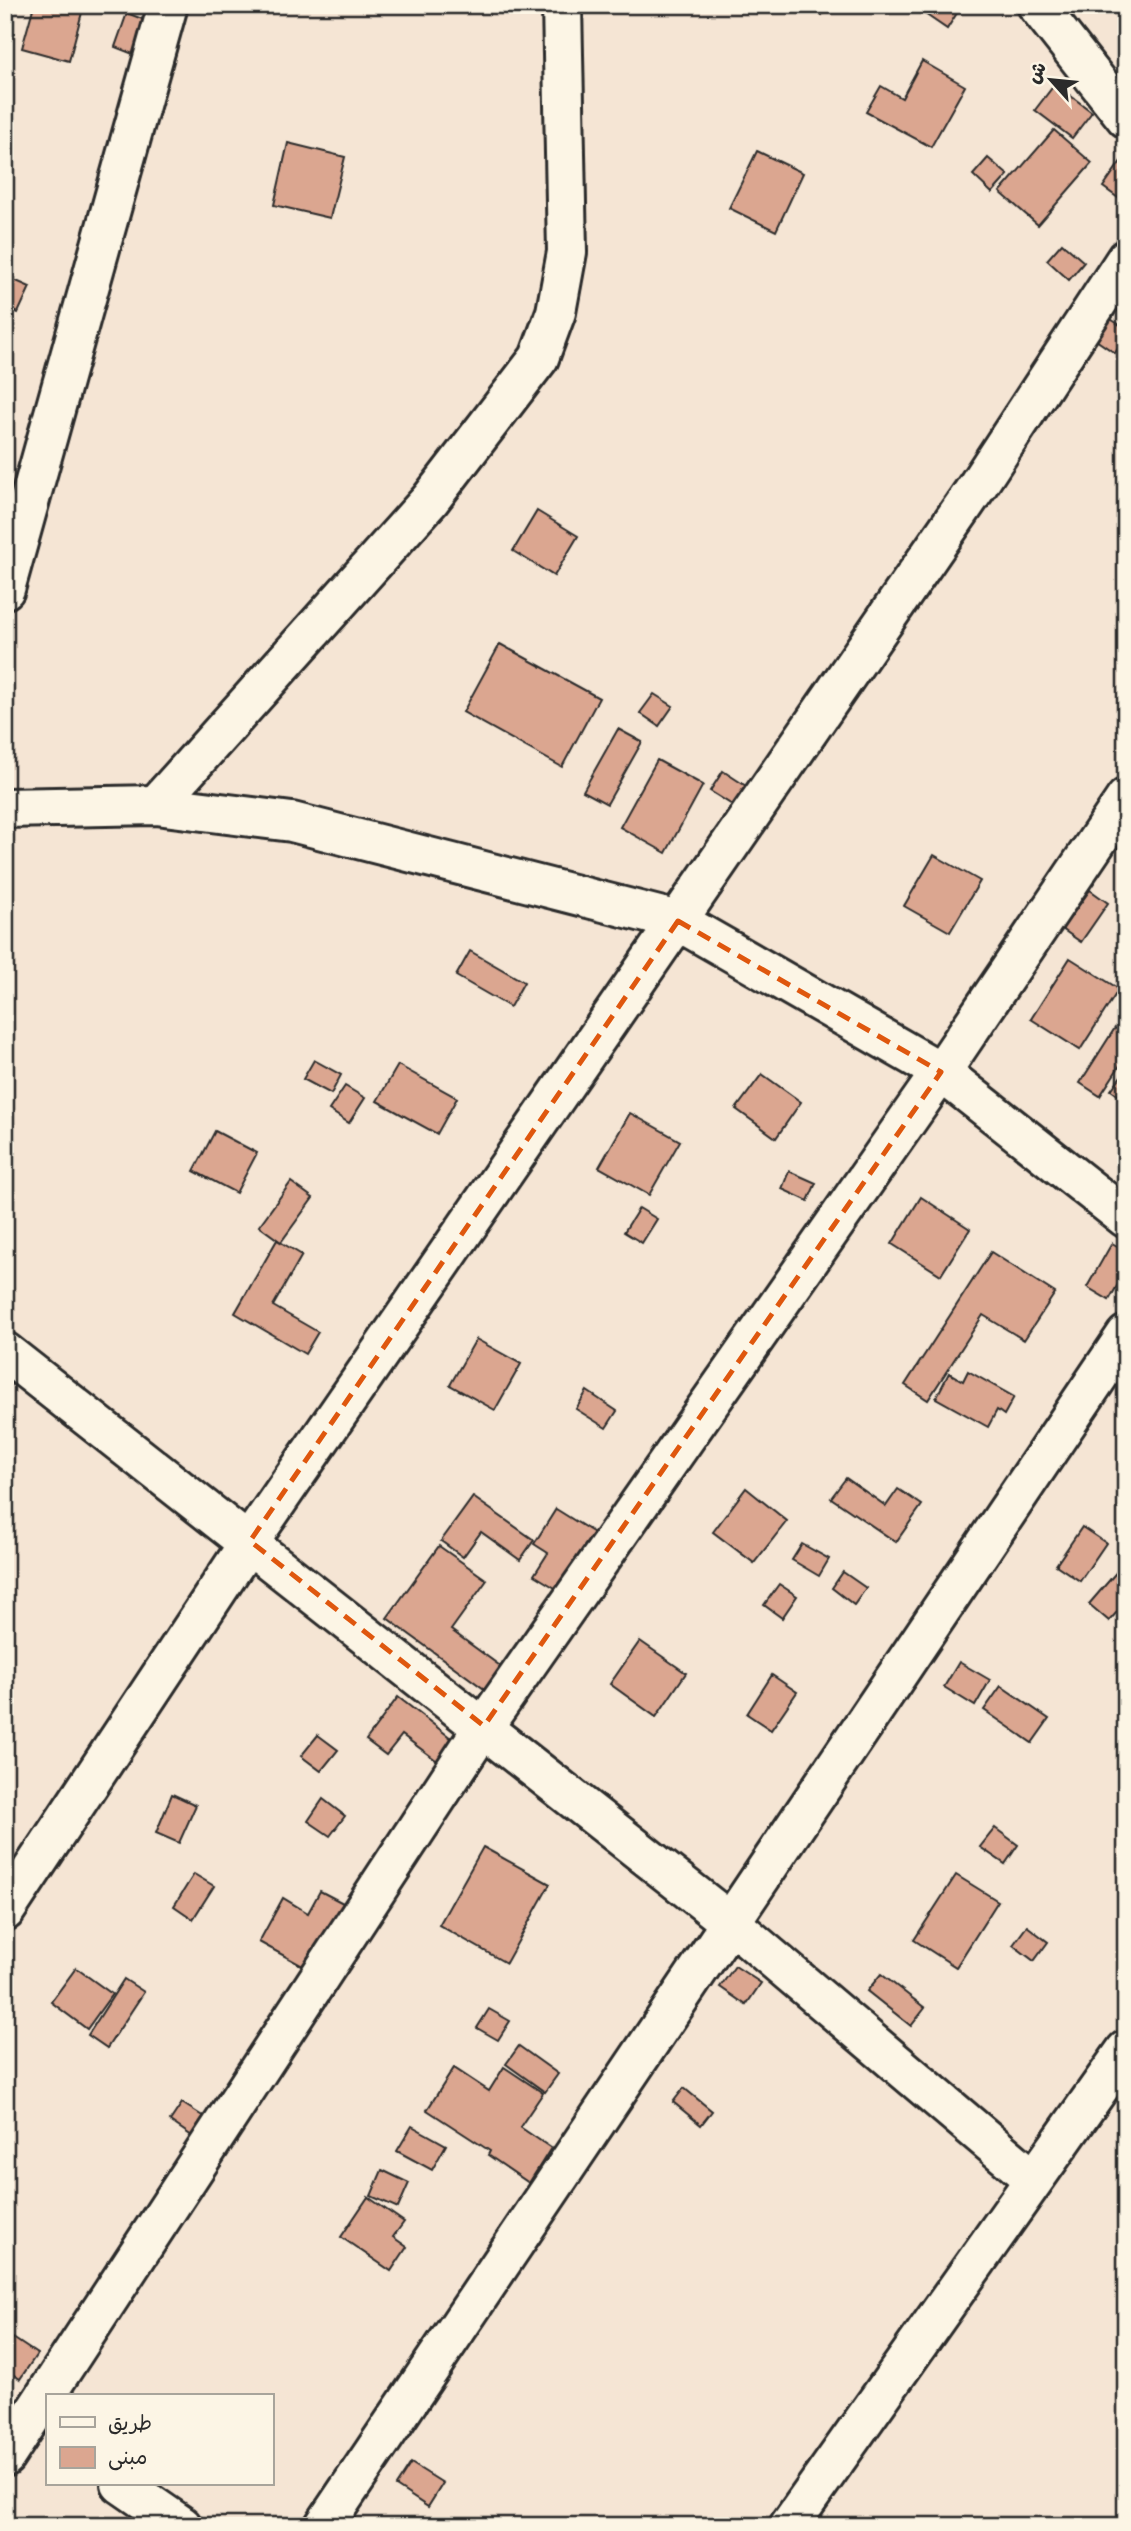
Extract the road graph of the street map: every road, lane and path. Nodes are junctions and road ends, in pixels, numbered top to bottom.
1 (168, 5) edge
2 (562, 5) edge
3 (1037, 5) edge
4 (1126, 118) edge
5 (1126, 258) edge
6 (5, 589) edge
7 (1126, 798) edge
8 (156, 805) junction
9 (5, 808) edge
10 (678, 921) junction
11 (941, 1072) junction
12 (1126, 1217) edge
13 (1126, 1335) edge
14 (5, 1352) edge
15 (250, 1541) junction
16 (484, 1726) junction
17 (5, 1911) edge
18 (731, 1923) junction
19 (1126, 2050) edge
20 (1033, 2179) junction
21 (27, 2419) edge
22 (5, 2457) edge
23 (124, 2486) edge
24 (183, 2526) edge
25 (324, 2526) edge
26 (789, 2526) edge

1 - 6 street
2 - 8 street
3 - 4 street
5 - 10 street
7 - 11 street
8 - 9 street
8 - 10 street
10 - 11 street
10 - 15 street
11 - 12 street
11 - 16 street
13 - 18 street
14 - 15 street
15 - 16 street
15 - 17 street
16 - 18 street
16 - 21 street
18 - 20 street
18 - 25 street
19 - 20 street
20 - 26 street
21 - 22 street
23 - 24 street

